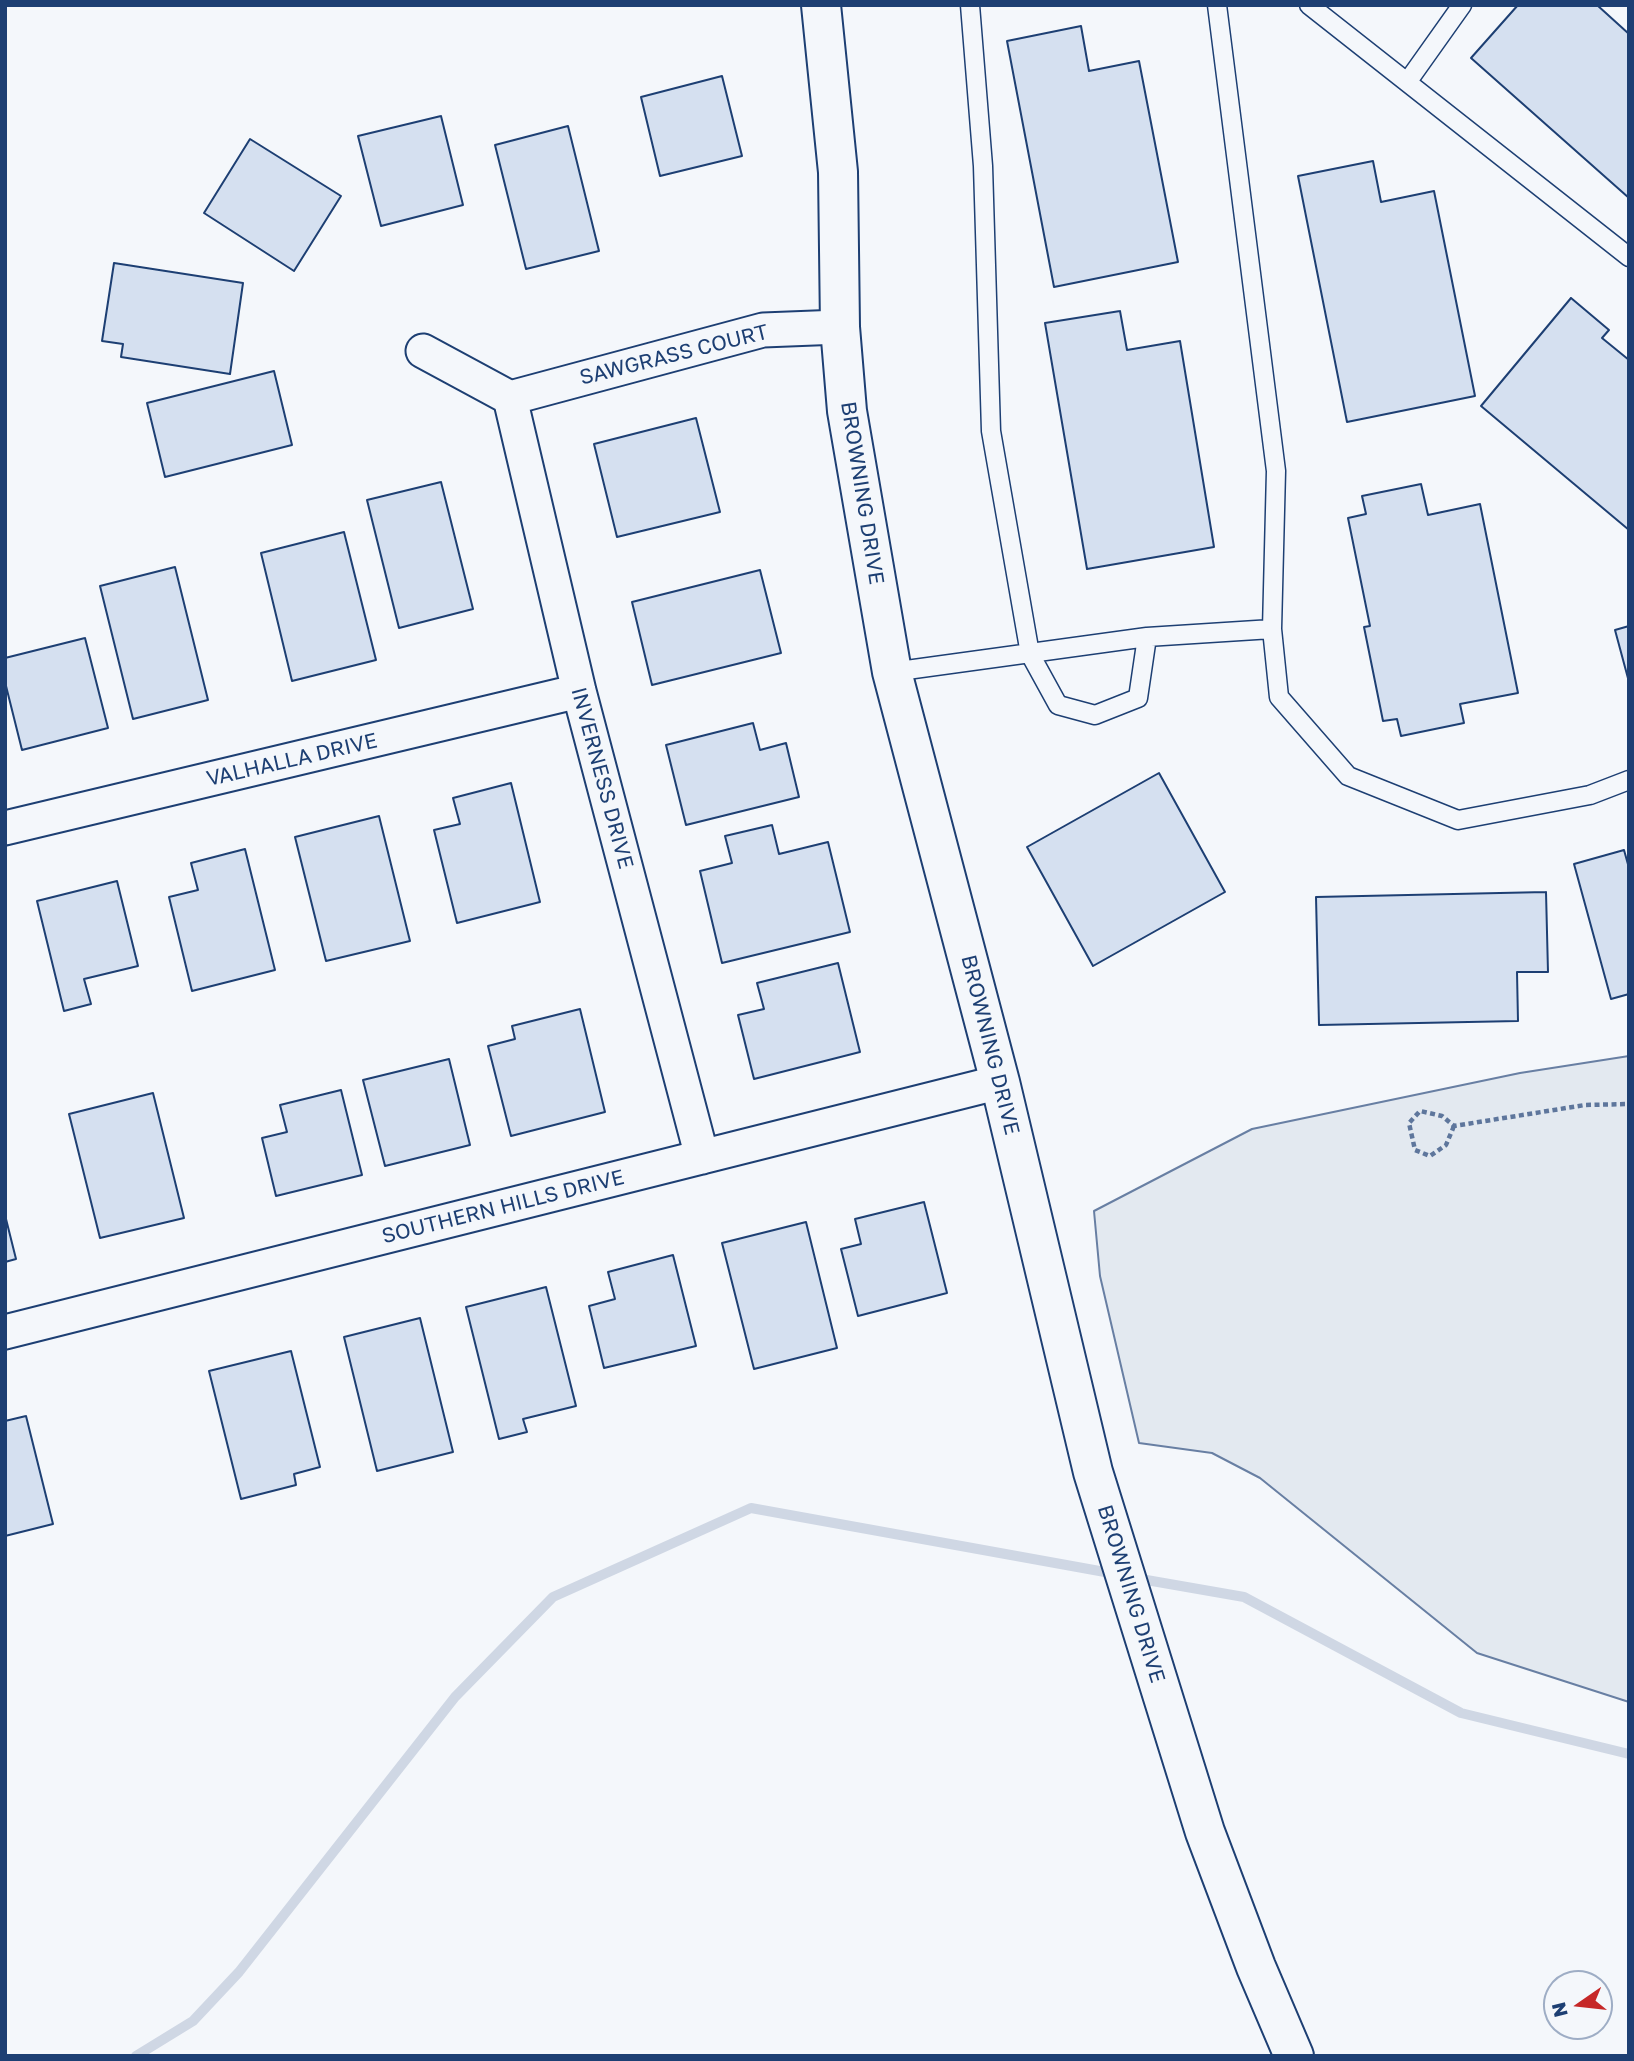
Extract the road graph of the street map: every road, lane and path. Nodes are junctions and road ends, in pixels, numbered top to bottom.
1 (821, 5) edge
2 (970, 5) edge
3 (1217, 5) edge
4 (1309, 5) edge
5 (1462, 5) edge
6 (1408, 81) junction
7 (1629, 257) edge
8 (841, 327) junction
9 (423, 351) dead end
10 (510, 398) junction
11 (1272, 629) junction
12 (1147, 637) junction
13 (1031, 654) junction
14 (892, 672) junction
15 (579, 691) junction
16 (1629, 780) edge
17 (5, 828) edge
18 (1000, 1082) junction
19 (1629, 1104) edge
20 (1454, 1126) junction
21 (702, 1157) junction
22 (5, 1332) edge
23 (1294, 2056) edge

1 - 8 street, BROWNING DRIVE
2 - 13 lane
3 - 11 lane
4 - 6 lane
5 - 6 lane
6 - 7 lane
8 - 10 street, SAWGRASS COURT
8 - 14 street, BROWNING DRIVE
9 - 10 street
10 - 15 street, INVERNESS DRIVE
11 - 12 lane
11 - 16 lane
12 - 13 lane
12 - 13 lane
13 - 14 lane
14 - 18 street, BROWNING DRIVE
15 - 17 street, VALHALLA DRIVE
15 - 21 street, INVERNESS DRIVE
18 - 21 street, SOUTHERN HILLS DRIVE
18 - 23 street, BROWNING DRIVE
19 - 20 path
20 - 20 path
21 - 22 street, SOUTHERN HILLS DRIVE

